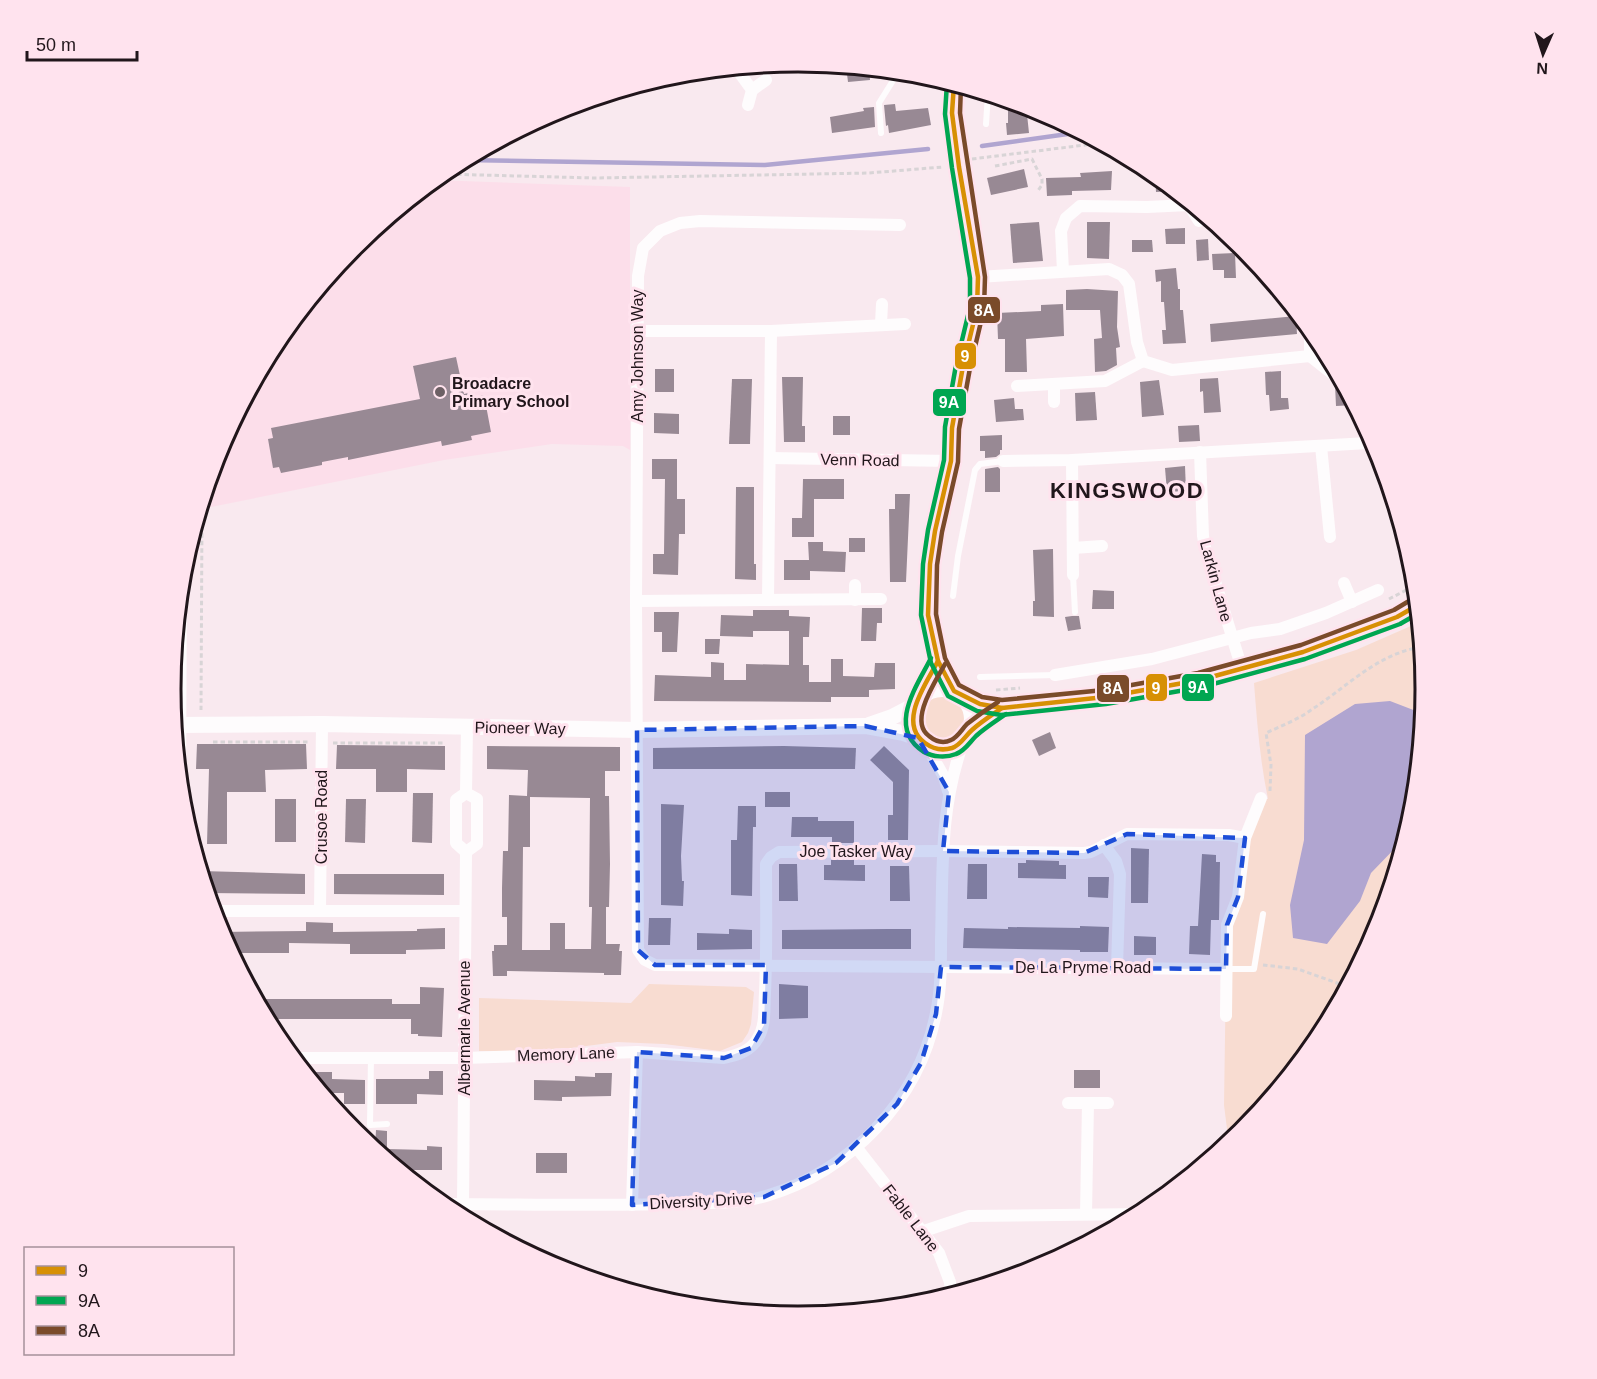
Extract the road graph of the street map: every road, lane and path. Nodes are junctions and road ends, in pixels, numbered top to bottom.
1 (741, 75) edge
2 (766, 80) dead end
3 (894, 80) edge
4 (752, 90) junction
5 (953, 92) edge
6 (987, 102) edge
7 (748, 105) dead end
8 (986, 124) dead end
9 (881, 133) dead end
10 (1088, 145) edge
11 (1029, 152) junction
12 (1013, 153) junction
13 (1004, 155) junction
14 (1032, 159) junction
15 (1014, 163) junction
16 (1005, 164) junction
17 (995, 166) dead end
18 (959, 167) junction
19 (458, 174) edge
20 (1037, 192) dead end
21 (1179, 204) edge
22 (900, 225) dead end
23 (1064, 271) junction
24 (978, 277) junction
25 (882, 304) dead end
26 (881, 324) junction
27 (904, 324) dead end
28 (637, 331) junction
29 (771, 331) junction
30 (1310, 343) edge
31 (1310, 356) junction
32 (1143, 361) junction
33 (1325, 368) edge
34 (1054, 384) junction
35 (1017, 386) dead end
36 (1054, 402) dead end
37 (1365, 443) edge
38 (1321, 446) junction
39 (1200, 452) junction
40 (770, 458) junction
41 (1072, 460) junction
42 (951, 461) junction
43 (1003, 462) joint
44 (202, 530) edge
45 (1330, 537) dead end
46 (1102, 546) dead end
47 (1073, 548) junction
48 (1074, 575) joint
49 (1344, 583) dead end
50 (855, 585) dead end
51 (1378, 590) dead end
52 (952, 596) dead end
53 (881, 599) dead end
54 (768, 600) junction
55 (855, 600) junction
56 (636, 601) junction
57 (1352, 602) junction
58 (1411, 609) edge
59 (1075, 612) dead end
60 (1232, 637) junction
61 (1415, 649) edge
62 (938, 661) junction
63 (1242, 669) junction
64 (1055, 675) joint
65 (980, 677) dead end
66 (958, 694) junction
67 (919, 701) junction
68 (1002, 708) junction
69 (201, 712) dead end
70 (321, 724) junction
71 (182, 725) edge
72 (467, 726) junction
73 (865, 726) junction
74 (637, 730) junction
75 (967, 736) junction
76 (202, 742) dead end
77 (308, 742) dead end
78 (331, 742) dead end
79 (922, 742) junction
80 (449, 743) dead end
81 (949, 792) junction
82 (466, 793) junction
83 (1261, 798) joint
84 (1245, 838) junction
85 (1104, 845) junction
86 (943, 851) junction
87 (466, 852) junction
88 (321, 910) junction
89 (465, 911) junction
90 (223, 912) edge
91 (1263, 914) dead end
92 (1255, 964) junction
93 (766, 965) junction
94 (940, 967) junction
95 (1117, 967) junction
96 (1226, 969) junction
97 (1340, 984) edge
98 (1226, 1016) dead end
99 (636, 1052) junction
100 (371, 1057) junction
101 (304, 1058) edge
102 (464, 1058) junction
103 (1088, 1102) junction
104 (1068, 1103) dead end
105 (1108, 1103) dead end
106 (387, 1124) dead end
107 (856, 1147) junction
108 (457, 1204) edge
109 (463, 1204) junction
110 (632, 1205) junction
111 (1086, 1214) junction
112 (1124, 1214) edge
113 (924, 1231) junction
114 (951, 1288) edge

1 - 4 street
2 - 4 street
3 - 9 lane
4 - 7 street
5 - 18 street
6 - 8 lane
10 - 11 path
11 - 12 path
11 - 14 path
12 - 13 path
12 - 15 path
13 - 16 path
13 - 18 path
14 - 15 path
14 - 20 path
15 - 16 path
16 - 17 path
18 - 19 path
18 - 24 street
21 - 23 street
22 - 28 street, Amy Johnson Way
23 - 24 street
23 - 32 street
24 - 42 street
25 - 26 street
26 - 27 street
26 - 29 street
28 - 29 street
28 - 56 street, Amy Johnson Way
29 - 40 street
30 - 31 street
31 - 32 street
31 - 33 street
32 - 34 street
34 - 35 street
34 - 36 street
37 - 38 street
38 - 39 street
38 - 45 street
39 - 41 street
39 - 60 street, Larkin Lane
40 - 42 street, Venn Road
40 - 54 street
41 - 43 street
41 - 47 street
42 - 62 street
43 - 52 lane
44 - 69 path
46 - 47 street
47 - 48 street
48 - 59 lane
49 - 57 street
50 - 55 street
51 - 57 street, Larkin Lane
53 - 55 street
54 - 55 street
54 - 56 street
56 - 74 street, Amy Johnson Way
57 - 60 street, Larkin Lane
58 - 63 street
60 - 63 street, Larkin Lane
60 - 64 street, Larkin Lane
61 - 83 path
62 - 66 street
62 - 67 street
63 - 68 street
64 - 65 lane
66 - 67 street
66 - 68 street
66 - 75 street
67 - 73 street, Pioneer Way
67 - 79 street
68 - 75 street
70 - 71 street, Pioneer Way
70 - 72 street, Pioneer Way
70 - 88 street, Crusoe Road
72 - 74 street, Pioneer Way
72 - 82 street, Albermarle Avenue
73 - 74 street, Pioneer Way
73 - 79 street, Pioneer Way
74 - 93 street
75 - 79 street
75 - 81 street, Diversity Drive
76 - 77 path
78 - 80 path
79 - 81 street, Diversity Drive
81 - 86 street, Diversity Drive
82 - 87 street, Albermarle Avenue
82 - 87 street, Albermarle Avenue
83 - 84 street
84 - 85 street, Joe Tasker Way
84 - 96 street
85 - 86 street, Joe Tasker Way
85 - 95 street
86 - 93 street, Joe Tasker Way
86 - 94 street, Diversity Drive
87 - 89 street, Albermarle Avenue
88 - 89 street
88 - 90 street
89 - 102 street, Albermarle Avenue
91 - 92 lane
92 - 96 lane
92 - 97 path
93 - 94 street
93 - 99 street, Memory Lane
94 - 95 street, De La Pryme Road
94 - 107 street, Diversity Drive
95 - 96 street, De La Pryme Road
96 - 98 street
99 - 102 street, Memory Lane
99 - 110 street
100 - 101 street, Memory Lane
100 - 102 street, Memory Lane
100 - 106 lane
102 - 109 street, Albermarle Avenue
103 - 104 street
103 - 105 street
103 - 111 street
107 - 110 street, Diversity Drive
107 - 113 street, Fable Lane
108 - 109 street, Diversity Drive
109 - 110 street, Diversity Drive
111 - 112 street
111 - 113 street
113 - 114 street, Fable Lane

